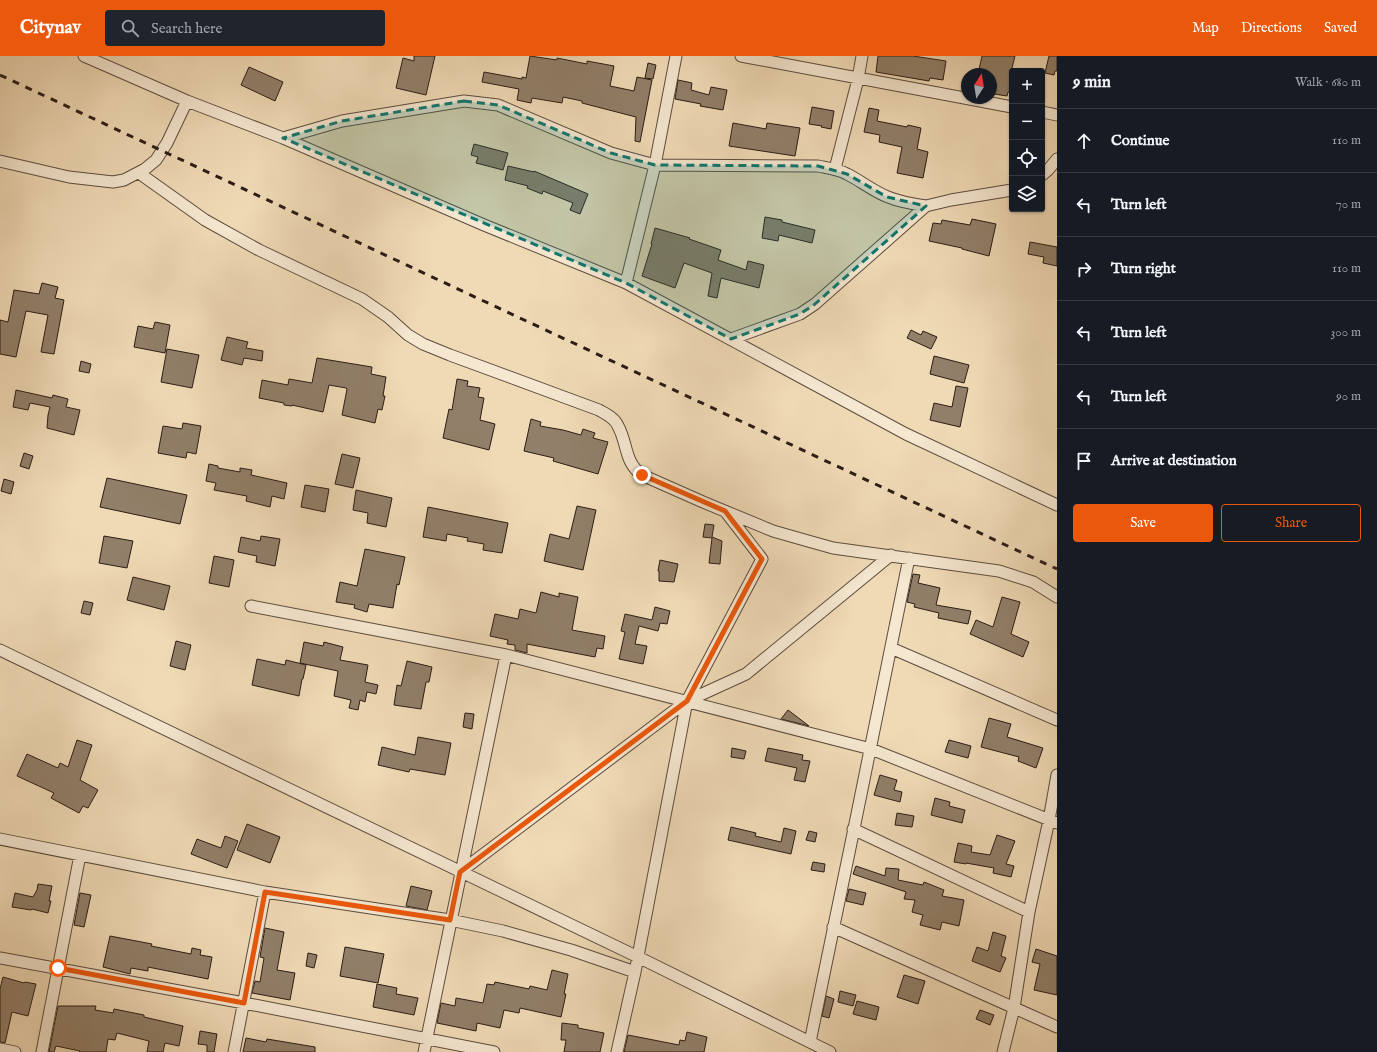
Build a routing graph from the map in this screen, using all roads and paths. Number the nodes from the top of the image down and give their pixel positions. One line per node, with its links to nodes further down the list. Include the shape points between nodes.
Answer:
1 (84, 56): 6 (street)
2 (676, 56): 13 (street)
3 (741, 56): 5 (street)
4 (862, 56): 5 (street)
5 (858, 79): 7 (street); 14 (street)
6 (186, 101): 10 (street); 16 (street, via 156,160)
7 (1009, 106)
8 (1045, 113): 9 (street)
9 (1057, 115)
10 (283, 138): 13 (street, via 342,121 464,101 498,105 611,153); 19 (street)
11 (1057, 159): 15 (street)
12 (0, 161): 16 (street, via 69,176 112,182)
13 (655, 165): 14 (street, via 818,166); 19 (street)
14 (835, 169): 18 (street, via 887,197)
15 (1045, 172)
16 (139, 173): 22 (street, via 205,220 259,250 362,299 423,344 610,416 618,424 635,470)
17 (1009, 190): 18 (street)
18 (926, 206): 20 (street, via 815,304 800,314)
19 (626, 283): 20 (street)
20 (731, 339): 21 (street, via 906,434)
21 (1057, 505)
22 (725, 511): 23 (street, via 801,540 833,548); 30 (street, via 762,559)
23 (891, 555): 24 (street); 30 (street, via 746,674)
24 (909, 558): 25 (street, via 999,571 1032,582); 27 (street)
25 (1057, 597)
26 (252, 606): 29 (street)
27 (891, 648): 31 (street); 32 (street)
28 (0, 650): 38 (street)
29 (506, 656): 30 (street); 38 (street)
30 (687, 701): 32 (street); 38 (street); 43 (street)
31 (1057, 720)
32 (871, 749): 34 (street); 35 (street)
33 (1057, 775): 34 (street)
34 (1053, 822): 40 (street)
35 (853, 829): 40 (street); 42 (street)
36 (0, 840): 37 (street)
37 (80, 855): 39 (street); 45 (street)
38 (460, 872): 41 (street); 43 (street)
39 (265, 892): 41 (street); 47 (street)
40 (1029, 912): 48 (street)
41 (450, 920): 46 (street, via 503,931 571,950); 50 (street)
42 (833, 927): 48 (street); 51 (street)
43 (638, 957): 46 (street); 51 (street)
44 (0, 958): 45 (street)
45 (58, 968): 47 (street); 54 (street)
46 (635, 972): 58 (street)
47 (244, 1003): 50 (street); 55 (street)
48 (1014, 1008): 49 (street); 60 (street)
49 (1057, 1027)
50 (426, 1039): 56 (street); 57 (street)
51 (813, 1046): 59 (street)
52 (0, 1049): 53 (street)
53 (15, 1052)
54 (42, 1052)
55 (234, 1052)
56 (424, 1052)
57 (494, 1052)
58 (617, 1052)
59 (830, 1052)
60 (1003, 1052)

